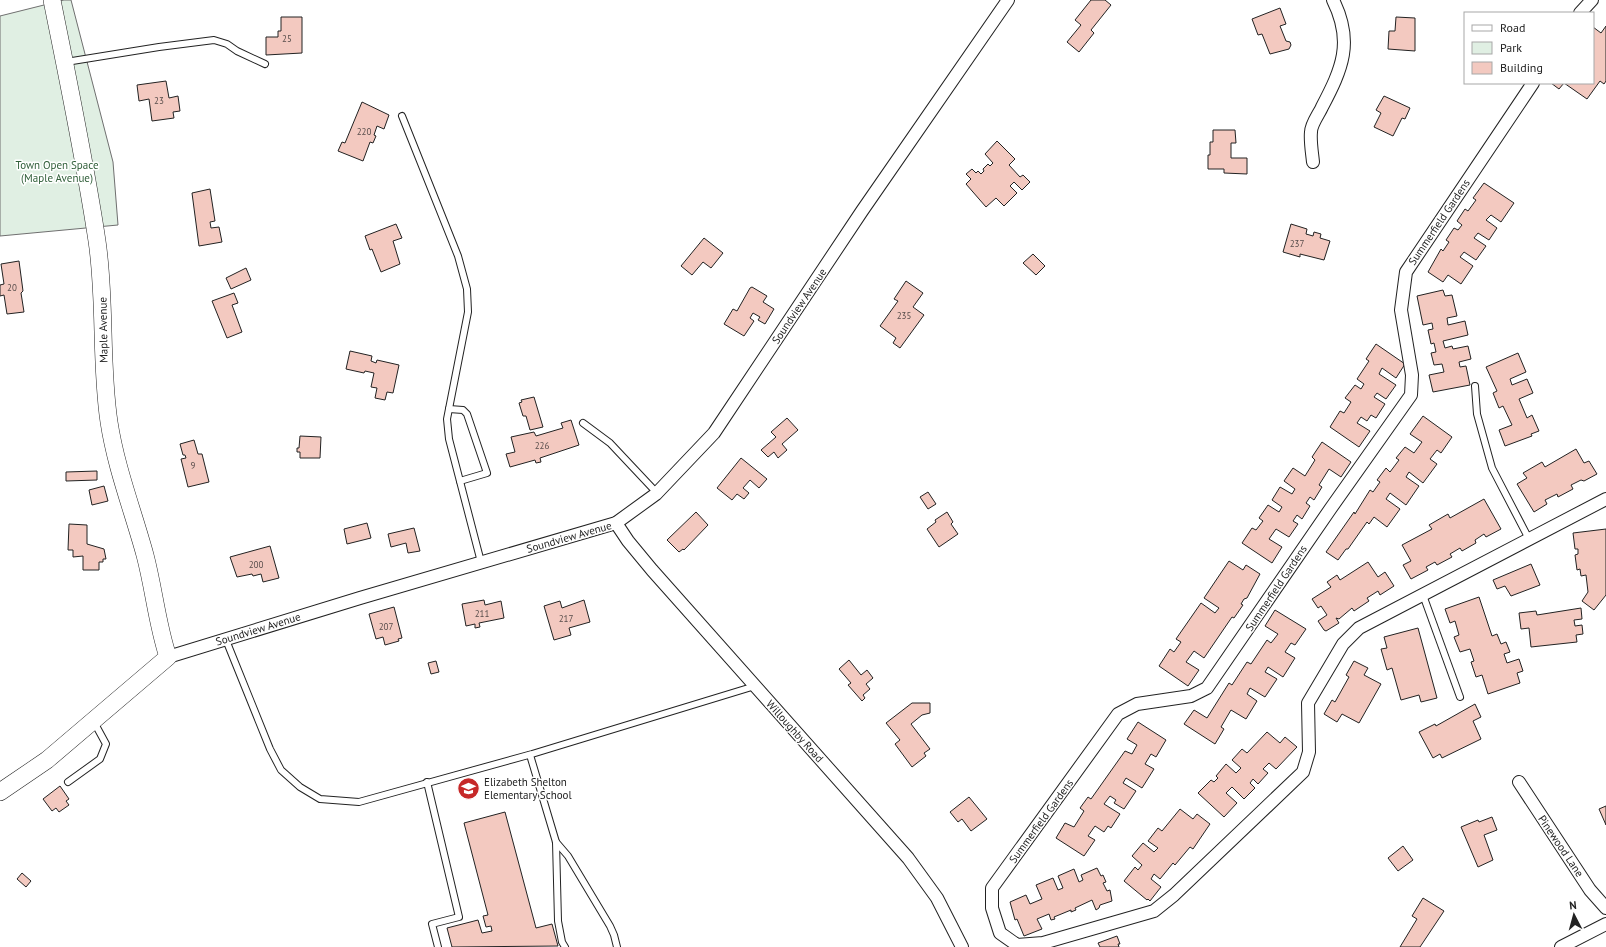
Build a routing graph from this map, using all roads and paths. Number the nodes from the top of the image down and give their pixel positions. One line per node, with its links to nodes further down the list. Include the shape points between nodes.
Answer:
1 (52, 0): 6 (main road, Maple Avenue)
2 (1008, 0): 15 (street, Soundview Avenue, via 714,433)
3 (1333, 0): 10 (street, via 1341,19 1343,62 1339,75 1310,130)
4 (1592, 0): 5 (street)
5 (1581, 12)
6 (64, 62): 7 (lane, via 159,46 214,40); 22 (main road, Maple Avenue, via 99,256 109,423 157,603 162,638)
7 (265, 64)
8 (1532, 84): 20 (street, Summerfield Gardens, via 1406,272 1401,310 1412,375 1412,395 1207,688 1191,696 1137,704 1118,714 992,888 992,908 1000,933 1016,945 1043,943 1154,912 1303,772 1309,752 1308,704 1343,644 1359,628)
9 (402, 116): 12 (lane, via 458,256 467,289 468,312)
10 (1313, 162)
11 (1475, 386): 18 (lane, via 1477,414 1492,468)
12 (450, 409): 14 (lane, via 447,420 449,439); 14 (lane, via 462,410 467,414 487,473)
13 (583, 423): 15 (lane, via 610,443)
14 (460, 482): 19 (lane)
15 (657, 493): 17 (street, Soundview Avenue)
16 (1606, 499): 18 (street, Summerfield Gardens)
17 (616, 523): 19 (street, Soundview Avenue); 23 (street, Willoughby Road, via 652,570)
18 (1529, 539): 20 (street, Summerfield Gardens)
19 (481, 562): 21 (street, Soundview Avenue)
20 (1423, 594): 24 (lane)
21 (226, 640): 22 (street, Soundview Avenue); 28 (lane, via 270,749 281,770 300,787 320,799 359,802)
22 (168, 657): 25 (main road, Soundview Avenue)
23 (755, 686): 26 (lane); 37 (street, Willoughby Road, via 908,858 937,898)
24 (1460, 697)
25 (93, 720): 27 (lane, via 106,744 100,759); 30 (main road, Soundview Avenue, via 47,760)
26 (530, 755): 28 (lane); 31 (lane)
27 (68, 782)
28 (427, 782): 34 (lane, via 459,917 432,924)
29 (1518, 782): 32 (street, Pinewood Lane, via 1590,890)
30 (0, 792)
31 (556, 842): 35 (lane, via 558,921); 36 (lane, via 568,856 610,926)
32 (1606, 908)
33 (1606, 924): 38 (street)
34 (438, 947)
35 (565, 947)
36 (617, 947)
37 (962, 947)
38 (1561, 947)

